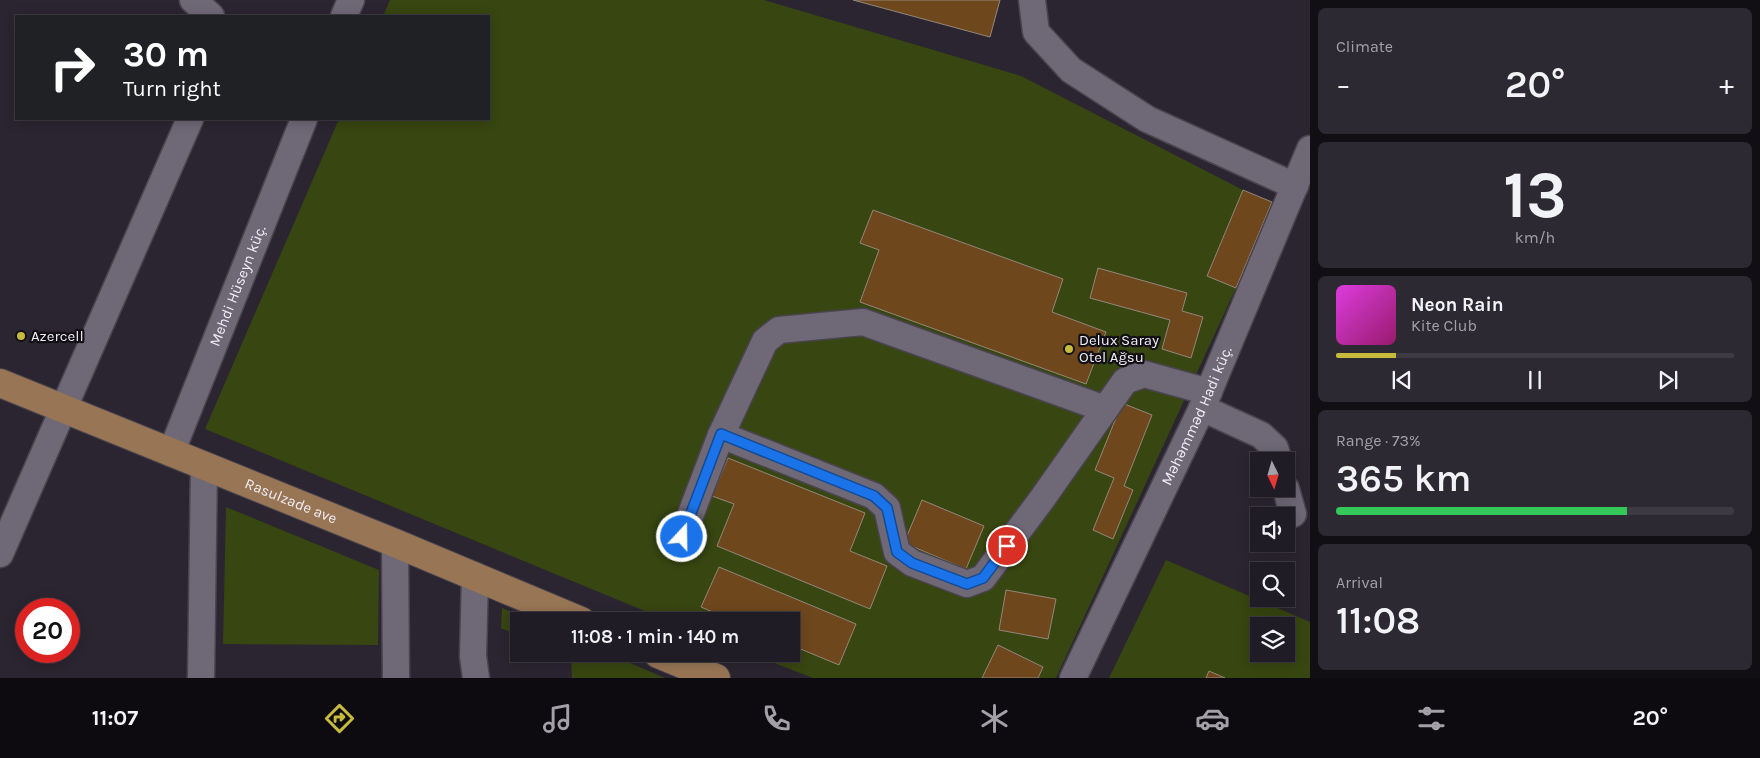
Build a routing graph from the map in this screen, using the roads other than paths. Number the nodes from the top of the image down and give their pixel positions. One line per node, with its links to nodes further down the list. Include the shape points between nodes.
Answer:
1 (193, 0): 4 (street)
2 (351, 0): 5 (street)
3 (1032, 0): 9 (street, via 1036,32 1070,70 1147,119)
4 (210, 15)
5 (344, 15)
6 (190, 120): 12 (street)
7 (304, 120): 16 (street, Mehdi Hüseyn küç.)
8 (1310, 149): 9 (street, Məhəmməd Hadi küç.)
9 (1295, 186): 11 (street, Məhəmməd Hadi küç.)
10 (0, 383): 12 (main road, Rasulzade ave)
11 (1205, 400): 13 (street, via 1144,374 1125,381); 15 (street, via 1261,435); 28 (street, Məhəmməd Hadi küç.)
12 (63, 409): 16 (main road, Rasulzade ave); 20 (street)
13 (1105, 409): 14 (street, via 864,322 779,330 766,341); 14 (street, via 983,578 967,584 912,563 897,552 887,508 874,496)
14 (721, 434): 18 (street)
15 (1276, 452)
16 (172, 453): 17 (main road, Rasulzade ave)
17 (204, 466): 19 (main road, Rasulzade ave); 24 (street)
18 (682, 537)
19 (396, 543): 21 (main road, Rasulzade ave); 25 (street)
20 (0, 554)
21 (475, 576): 22 (main road, Rasulzade ave); 26 (street, via 472,656)
22 (560, 612)
23 (677, 662): 27 (main road)
24 (201, 678)
25 (396, 678)
26 (476, 678)
27 (716, 678)
28 (1073, 678)

